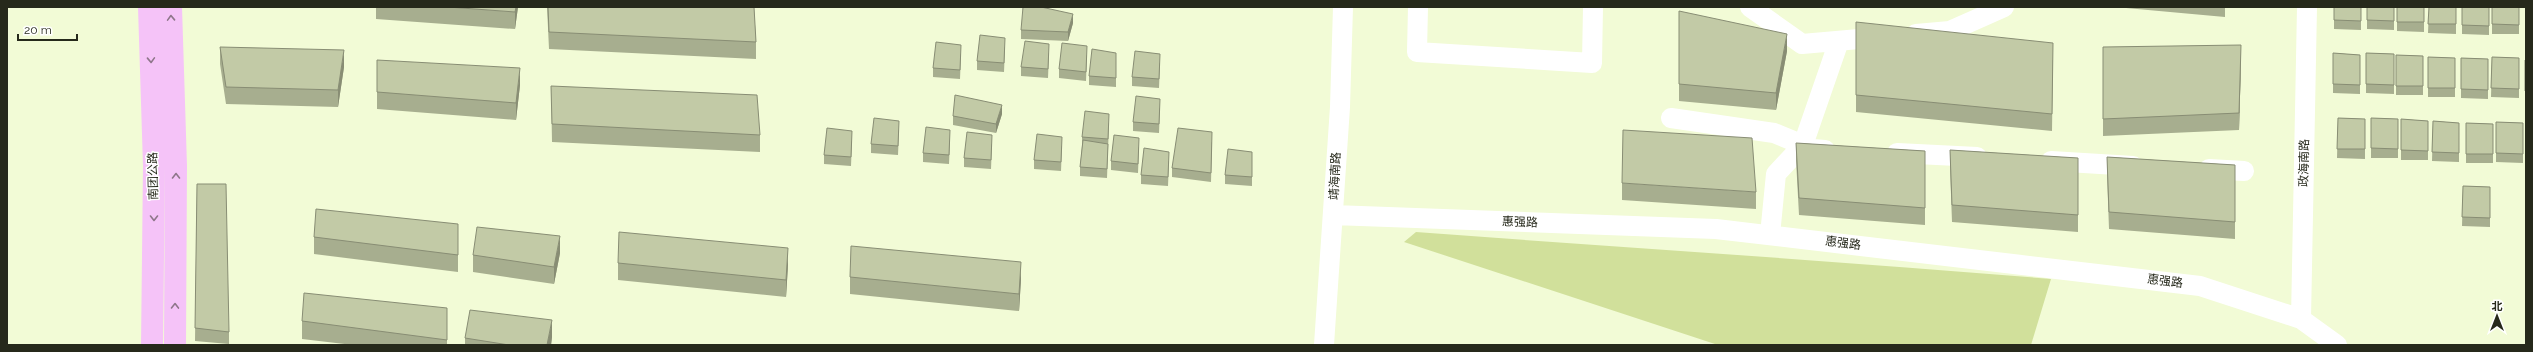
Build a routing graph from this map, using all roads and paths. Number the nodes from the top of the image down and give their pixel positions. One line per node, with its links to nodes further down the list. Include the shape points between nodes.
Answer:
1 (149, 7): 22 (main road, 南团公路, one-way to 22, via 154,166)
2 (171, 7): 23 (main road, 南团公路, one-way to 2, via 176,166)
3 (1343, 7): 19 (street, 靖海南路)
4 (1418, 7): 5 (street, via 1417,52 1592,63)
5 (1593, 7)
6 (1750, 7): 9 (street, via 1802,44)
7 (2004, 7): 9 (street, via 1950,31)
8 (2307, 7): 21 (street, 政海南路)
9 (1839, 41): 11 (street)
10 (1671, 118): 11 (street, via 1774,133)
11 (1803, 145): 12 (street, via 1813,149); 20 (street, via 1776,174)
12 (1845, 151)
13 (1877, 152): 14 (street)
14 (1997, 158)
15 (2028, 160): 16 (street)
16 (2148, 166)
17 (2188, 168): 18 (street)
18 (2244, 171)
19 (1333, 215): 20 (street, 惠强路, via 1716,229); 24 (street, 靖海南路)
20 (1770, 235): 21 (street, 惠强路, via 2200,286)
21 (2301, 319): 25 (street, 惠强路)
22 (152, 345)
23 (175, 345)
24 (1324, 345)
25 (2338, 345)

